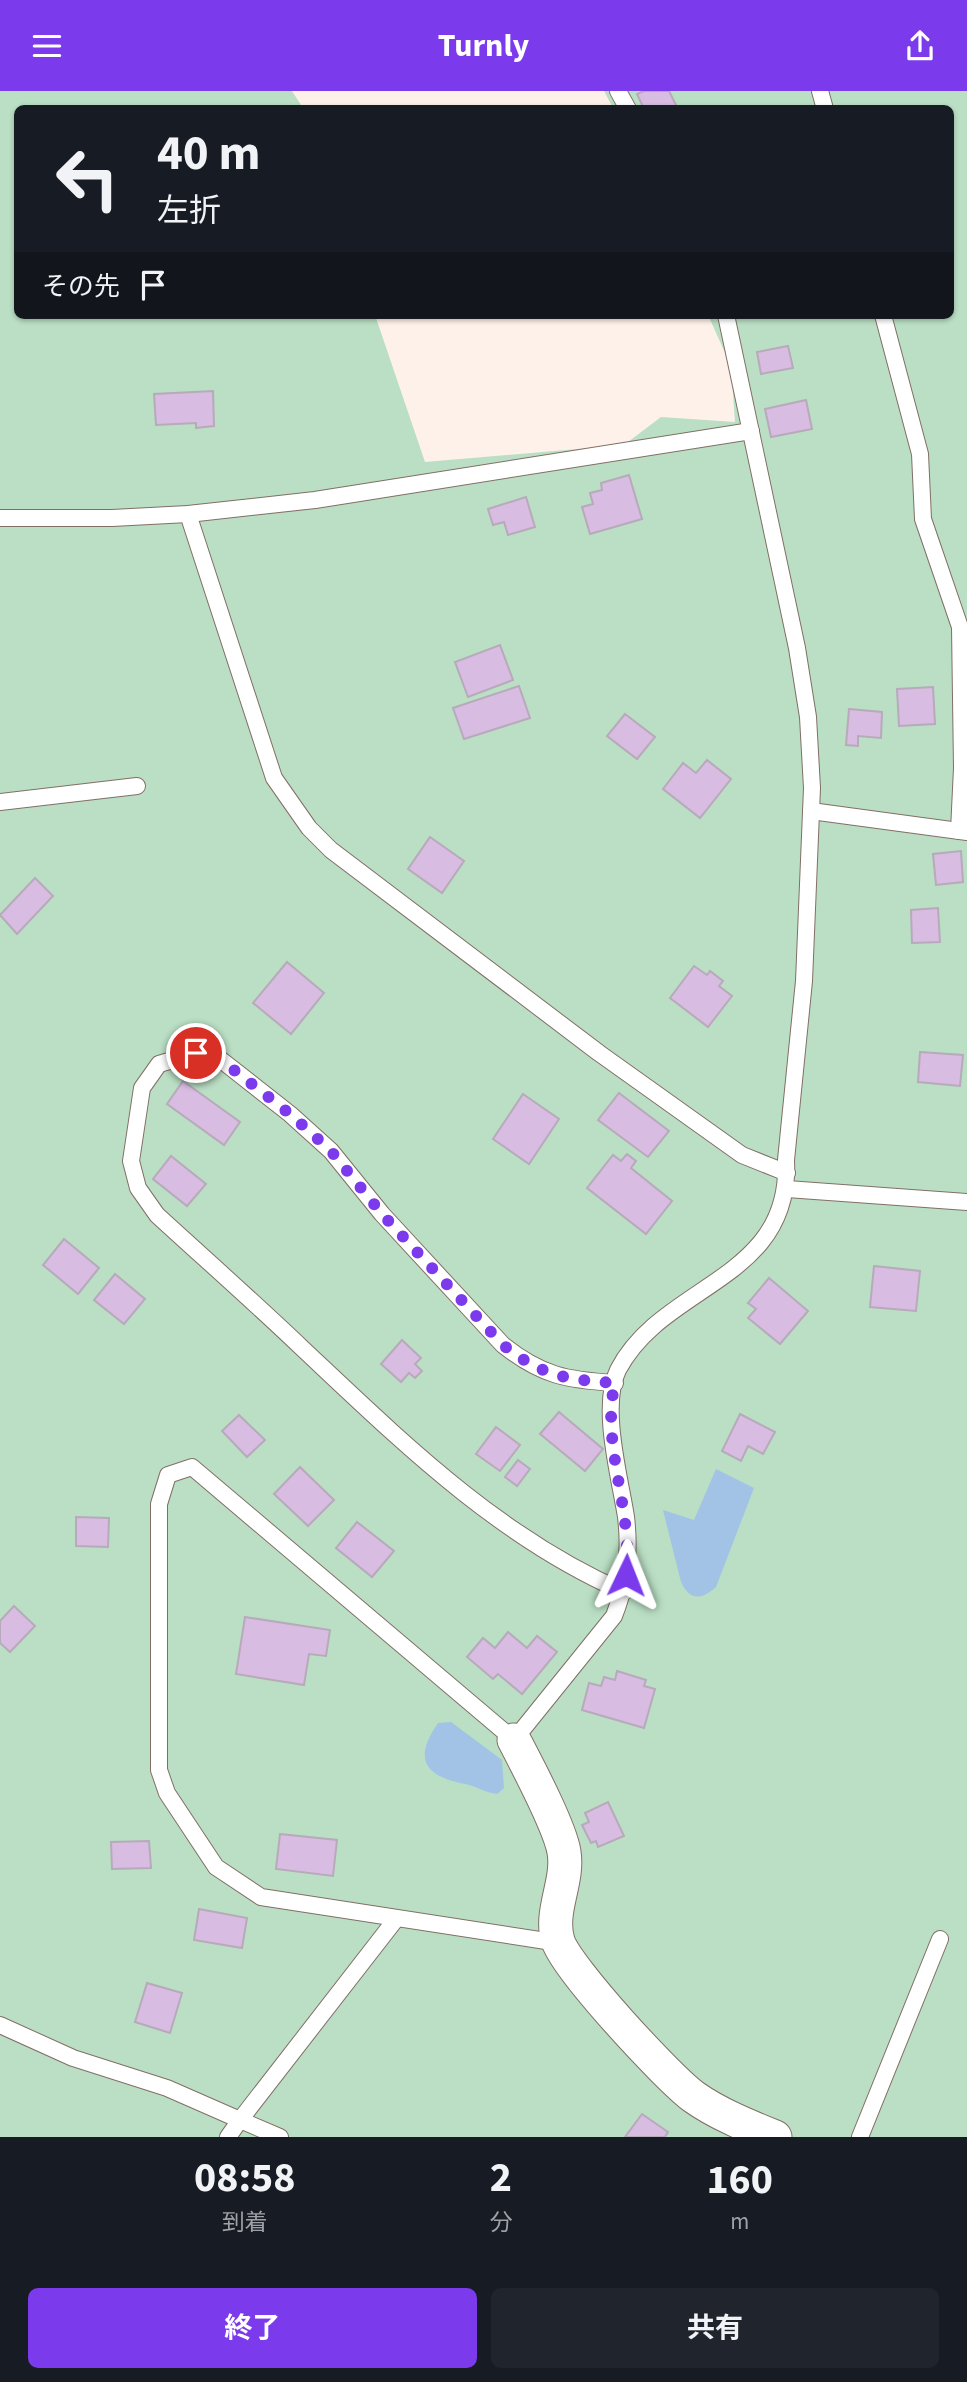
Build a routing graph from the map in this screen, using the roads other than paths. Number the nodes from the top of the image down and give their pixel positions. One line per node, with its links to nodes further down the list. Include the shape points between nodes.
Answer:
1 (727, 319): 3 (lane)
2 (884, 319): 9 (lane, via 920,454 923,519 960,628)
3 (751, 431): 4 (lane, via 315,500); 8 (lane, via 808,716)
4 (188, 514): 5 (lane); 10 (lane, via 274,778 309,828 331,850 610,1061 741,1155)
5 (0, 518)
6 (137, 786): 7 (lane)
7 (0, 802)
8 (811, 811): 9 (lane); 10 (lane, via 804,981)
9 (963, 831)
10 (787, 1181): 11 (lane); 12 (lane, via 777,1217 760,1246 640,1337)
11 (967, 1202)
12 (615, 1383): 13 (lane, via 612,1426 628,1557); 13 (lane, via 567,1380 524,1362 503,1345 382,1214 331,1151 220,1059 196,1053 159,1064 142,1088 131,1161 138,1188 157,1215 454,1486 513,1532 576,1571)
13 (624, 1592): 14 (lane, via 614,1616)
14 (514, 1740): 15 (lane, via 192,1467 168,1475 159,1504 159,1770 167,1793 216,1867 261,1897); 17 (street, via 564,1852 554,1921)
15 (396, 1919): 17 (lane); 19 (lane)
16 (940, 1939): 23 (lane)
17 (559, 1943): 22 (street, via 611,2011 694,2097)
18 (0, 2025): 19 (lane, via 73,2058 167,2088)
19 (240, 2120): 20 (lane); 21 (lane)
20 (228, 2137)
21 (279, 2137)
22 (775, 2137)
23 (860, 2137)

